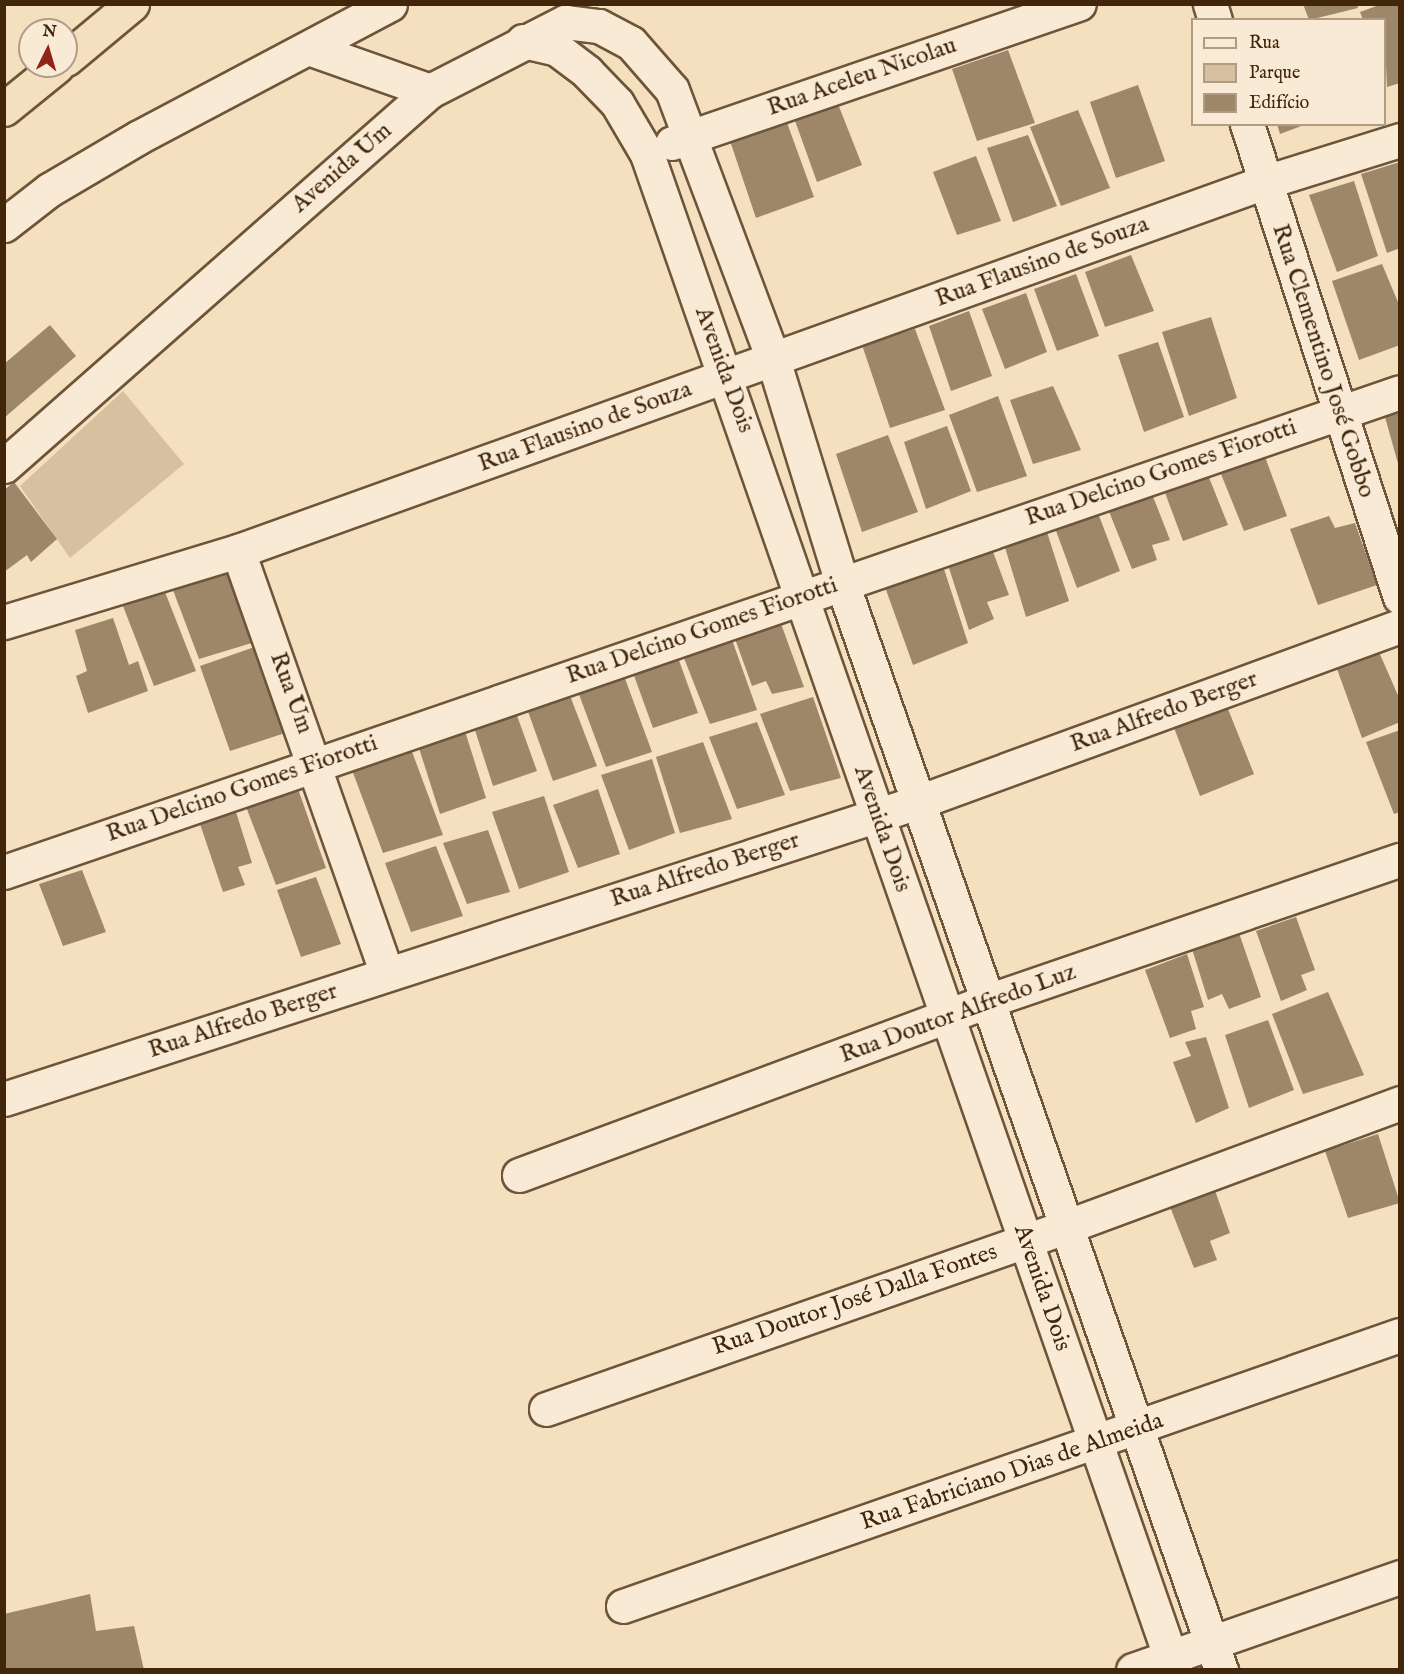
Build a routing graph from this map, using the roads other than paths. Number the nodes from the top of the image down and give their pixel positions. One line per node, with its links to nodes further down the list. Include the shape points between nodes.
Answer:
1 (132, 4): 5 (highway)
2 (390, 4): 6 (street)
3 (1079, 4): 11 (street, Rua Aceleu Nicolau)
4 (523, 41): 8 (street, Avenida Um); 11 (street, Avenida Um, via 565,22 599,26 631,43 672,90); 13 (street, Avenida Dois, via 557,49 587,72 617,103)
5 (78, 49)
6 (311, 49): 8 (street); 15 (street, via 139,136 49,190)
7 (42, 78): 9 (highway)
8 (430, 91): 20 (street, Avenida Um)
9 (4, 109)
10 (1248, 126): 14 (street, Rua Clementino José Gobbo)
11 (690, 135): 13 (street, Rua Aceleu Nicolau); 16 (street, Avenida Dois)
12 (1400, 140): 14 (street, Rua Flausino de Souza)
13 (647, 154): 17 (street, Avenida Dois)
14 (1265, 182): 16 (street, Rua Flausino de Souza); 19 (street, Rua Clementino José Gobbo)
15 (4, 225)
16 (773, 359): 17 (street, Rua Flausino de Souza); 22 (street, Avenida Dois)
17 (727, 377): 21 (street, Rua Flausino de Souza); 23 (street, Avenida Dois)
18 (1400, 392): 19 (street, Rua Delcino Gomes Fiorotti)
19 (1339, 412): 22 (street, Rua Delcino Gomes Fiorotti); 24 (street, Rua Clementino José Gobbo)
20 (4, 466)
21 (238, 551): 25 (street, Rua Flausino de Souza); 27 (street, Rua Um)
22 (842, 583): 23 (street, Rua Delcino Gomes Fiorotti); 28 (street, Avenida Dois)
23 (803, 594): 27 (street, Rua Delcino Gomes Fiorotti); 29 (street, Avenida Dois)
24 (1400, 597)
25 (4, 622)
26 (1400, 626): 28 (street, Rua Alfredo Berger)
27 (318, 764): 31 (street, Rua Delcino Gomes Fiorotti); 32 (street, Rua Um)
28 (921, 801): 29 (street, Rua Alfredo Berger); 33 (street, Avenida Dois)
29 (877, 814): 32 (street, Rua Alfredo Berger); 34 (street, Avenida Dois)
30 (1400, 860): 33 (street, Rua Doutor Alfredo Luz)
31 (4, 872)
32 (387, 974): 35 (street, Rua Alfredo Berger)
33 (990, 1000): 34 (street, Rua Doutor Alfredo Luz); 38 (street, Avenida Dois)
34 (947, 1016): 37 (street, Rua Doutor Alfredo Luz); 39 (street, Avenida Dois)
35 (4, 1099)
36 (1400, 1102): 38 (street, Rua Doutor José Dalla Fontes)
37 (519, 1175)
38 (1068, 1226): 39 (street, Rua Doutor José Dalla Fontes); 42 (street, Avenida Dois)
39 (1026, 1240): 41 (street, Rua Doutor José Dalla Fontes); 43 (street, Avenida Dois)
40 (1400, 1335): 42 (street, Rua Fabriciano Dias de Almeida)
41 (546, 1409)
42 (1138, 1428): 43 (street, Rua Fabriciano Dias de Almeida); 46 (street, Avenida Dois)
43 (1096, 1443): 45 (street, Rua Fabriciano Dias de Almeida); 47 (street, Avenida Dois)
44 (1400, 1577): 46 (street)
45 (623, 1606)
46 (1216, 1656): 47 (street)
47 (1173, 1663): 48 (street)
48 (1133, 1670)

